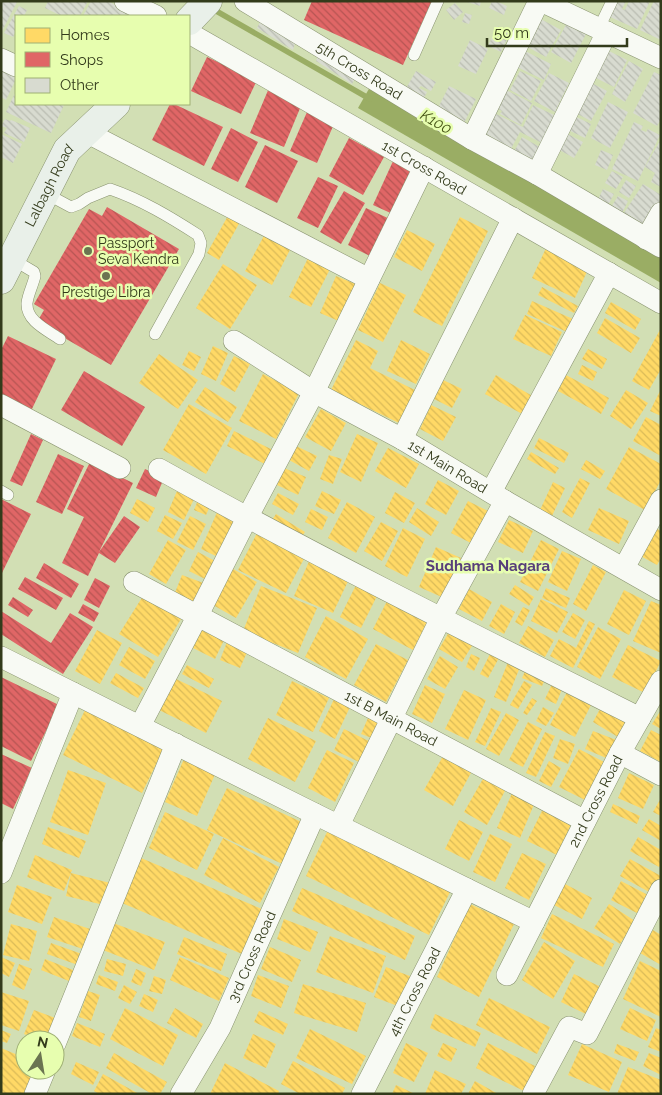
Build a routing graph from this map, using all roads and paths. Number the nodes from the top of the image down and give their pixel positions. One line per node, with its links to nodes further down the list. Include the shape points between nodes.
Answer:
1 (125, 1): 6 (street)
2 (246, 1): 15 (street, 5th Cross Road)
3 (438, 1): 9 (lane)
4 (540, 1): 8 (street); 15 (street)
5 (612, 1): 8 (lane)
6 (154, 15)
7 (195, 17): 16 (street, 1st Cross Road)
8 (603, 30): 10 (street); 17 (street)
9 (414, 55)
10 (661, 58)
11 (1, 59): 12 (street)
12 (15, 66)
13 (109, 105): 14 (main road, Lalbagh Road)
14 (86, 132): 18 (main road, Lalbagh Road, via 68,150); 24 (street)
15 (472, 139): 17 (street, 5th Cross Road)
16 (424, 167): 20 (street, 1st Cross Road); 24 (street)
17 (537, 174): 21 (street)
18 (46, 193): 22 (main road, Lalbagh Road); 26 (lane, via 72,207 110,189 138,200 198,235 201,243 199,254)
19 (661, 213): 21 (street)
20 (513, 218): 23 (street, 1st Cross Road); 31 (street)
21 (654, 243)
22 (6, 270): 27 (lane, via 34,272 28,310 33,321)
23 (609, 273): 25 (street, 1st Cross Road); 34 (street)
24 (369, 279): 29 (street)
25 (661, 303)
26 (155, 334)
27 (60, 339)
28 (234, 341): 29 (street, 1st Main Road)
29 (314, 392): 31 (street, 1st Main Road); 36 (street)
30 (1, 405): 32 (street)
31 (402, 439): 34 (street, 1st Main Road)
32 (120, 468)
33 (159, 469): 36 (street)
34 (498, 497): 37 (street, 1st Main Road); 41 (street)
35 (661, 500): 37 (street)
36 (247, 518): 40 (street); 41 (street)
37 (624, 568): 39 (street, 1st Main Road)
38 (134, 582): 40 (street, 1st B Main Road)
39 (661, 590)
40 (197, 617): 45 (street, 1st B Main Road); 47 (street)
41 (441, 618): 45 (street); 46 (street)
42 (1, 657): 44 (street)
43 (661, 681): 46 (street, 2nd Cross Road)
44 (73, 693): 47 (street); 54 (street)
45 (391, 718): 52 (street, 1st B Main Road); 53 (street)
46 (640, 718): 49 (street, 2nd Cross Road)
47 (140, 726): 48 (street)
48 (176, 744): 51 (street); 59 (street)
49 (620, 752): 50 (street); 52 (street, 2nd Cross Road)
50 (661, 775)
51 (315, 814): 53 (street); 62 (street, 3rd Cross Road, via 220,1028)
52 (585, 821): 57 (street, 2nd Cross Road)
53 (339, 826): 55 (street)
54 (1, 874)
55 (467, 889): 57 (street); 63 (street, 4th Cross Road)
56 (661, 890): 64 (street, via 587,1034 569,1027)
57 (534, 922): 58 (street, 2nd Cross Road)
58 (507, 975)
59 (61, 1030)
60 (40, 1080): 61 (street)
61 (35, 1094)
62 (181, 1094)
63 (362, 1094)
64 (533, 1094)

